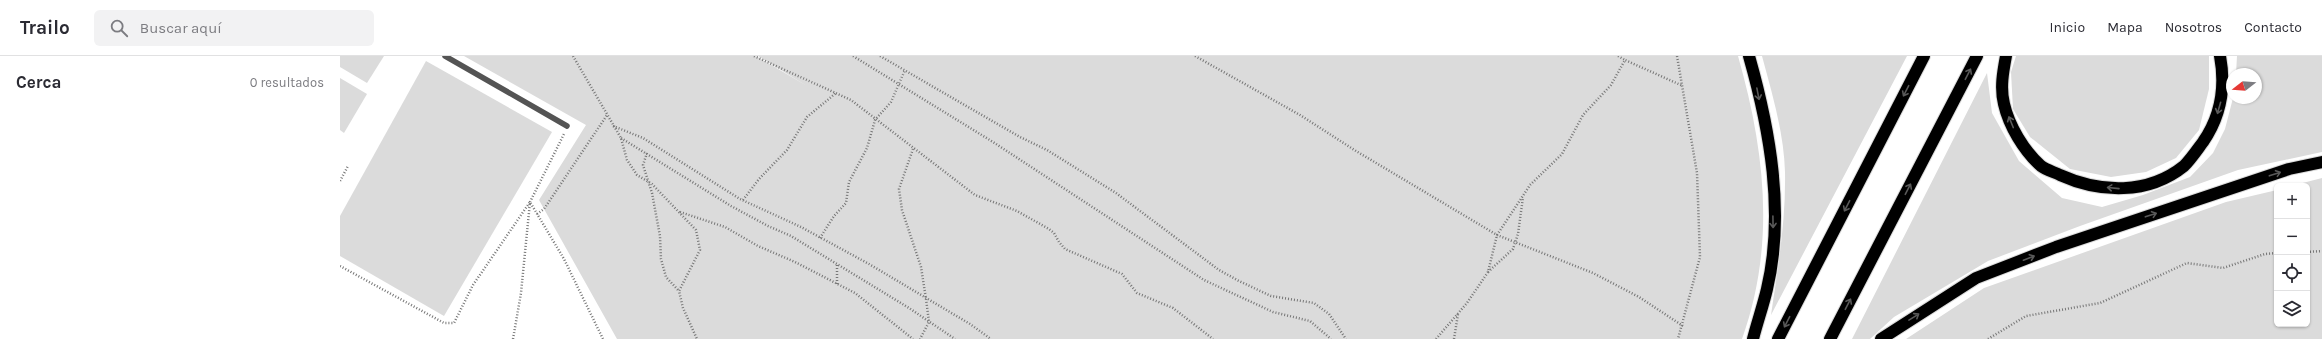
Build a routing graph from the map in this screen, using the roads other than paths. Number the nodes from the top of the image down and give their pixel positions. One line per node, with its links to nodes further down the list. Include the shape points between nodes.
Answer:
1 (445, 56): 7 (lane)
2 (1749, 56): 9 (highway, one-way to 9, via 1772,161 1774,227 1767,288)
3 (1924, 56): 10 (highway, one-way to 10)
4 (1977, 56): 11 (highway, one-way to 4)
5 (2006, 56): 6 (highway, one-way to 5, via 2224,79 2221,104 2213,127 2198,148 2184,165 2165,177 2144,185 2121,189 2082,185 2042,167 2011,126 2004,104 2002,81)
6 (2220, 56)
7 (567, 126)
8 (2322, 162): 12 (highway, one-way to 8, via 1976,278 2079,240 2289,169)
9 (1753, 339)
10 (1778, 339)
11 (1830, 339)
12 (1881, 339)

